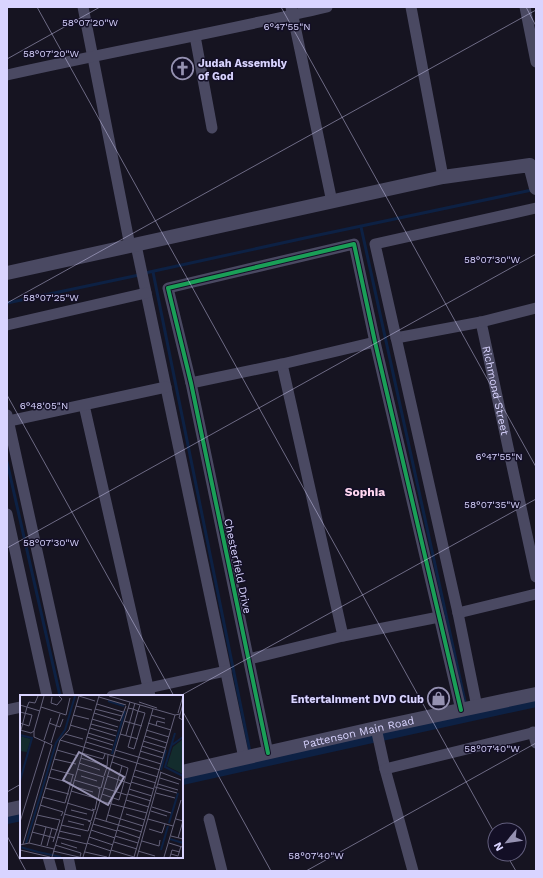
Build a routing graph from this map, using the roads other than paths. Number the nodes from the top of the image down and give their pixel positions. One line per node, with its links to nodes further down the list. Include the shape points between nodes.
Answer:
1 (83, 7): 7 (street)
2 (327, 7): 5 (street)
3 (411, 7): 12 (street)
4 (525, 7): 8 (street)
5 (292, 11): 6 (street); 14 (street)
6 (195, 36): 7 (street); 10 (street)
7 (93, 56): 9 (street); 16 (street)
8 (536, 62)
9 (7, 75)
10 (212, 128)
11 (533, 164): 12 (street); 13 (street)
12 (443, 178): 14 (street)
13 (536, 188)
14 (332, 202): 16 (street)
15 (536, 208): 22 (street, via 375,244)
16 (133, 246): 17 (street); 18 (street)
17 (7, 274)
18 (146, 293): 21 (street); 26 (street)
19 (536, 308): 20 (street)
20 (481, 322): 22 (street); 30 (street, Richmond Street)
21 (7, 325)
22 (396, 338): 32 (street)
23 (375, 342): 24 (street); 25 (street, Chesterfield Drive, via 354,244 168,288); 33 (street)
24 (282, 364): 25 (street); 34 (street)
25 (190, 383): 35 (street, Chesterfield Drive)
26 (166, 387): 27 (street); 36 (street)
27 (84, 405): 28 (street); 37 (street)
28 (8, 418): 40 (street)
29 (7, 514): 39 (street)
30 (536, 577)
31 (536, 594): 32 (street)
32 (458, 613): 43 (street)
33 (439, 617): 34 (street); 45 (street)
34 (343, 636): 35 (street)
35 (249, 659): 48 (street, Chesterfield Drive)
36 (226, 671): 37 (street); 49 (street)
37 (149, 692): 41 (street)
38 (536, 694): 43 (street, Pattenson Main Road)
39 (47, 695)
40 (69, 695)
41 (121, 695)
42 (20, 707): 44 (street)
43 (477, 707): 45 (street, Pattenson Main Road)
44 (7, 710)
45 (461, 710): 46 (street, Pattenson Main Road)
46 (377, 732): 48 (street, Pattenson Main Road); 50 (street)
47 (535, 736): 50 (street)
48 (268, 753): 49 (street, Pattenson Main Road)
49 (244, 758): 51 (street, Pattenson Main Road)
50 (385, 769): 60 (street)
51 (183, 772)
52 (20, 807): 53 (street)
53 (7, 810)
54 (209, 819): 59 (street)
55 (48, 858): 57 (street)
56 (68, 858): 58 (street)
57 (52, 871)
58 (71, 871)
59 (222, 871)
60 (413, 871)

